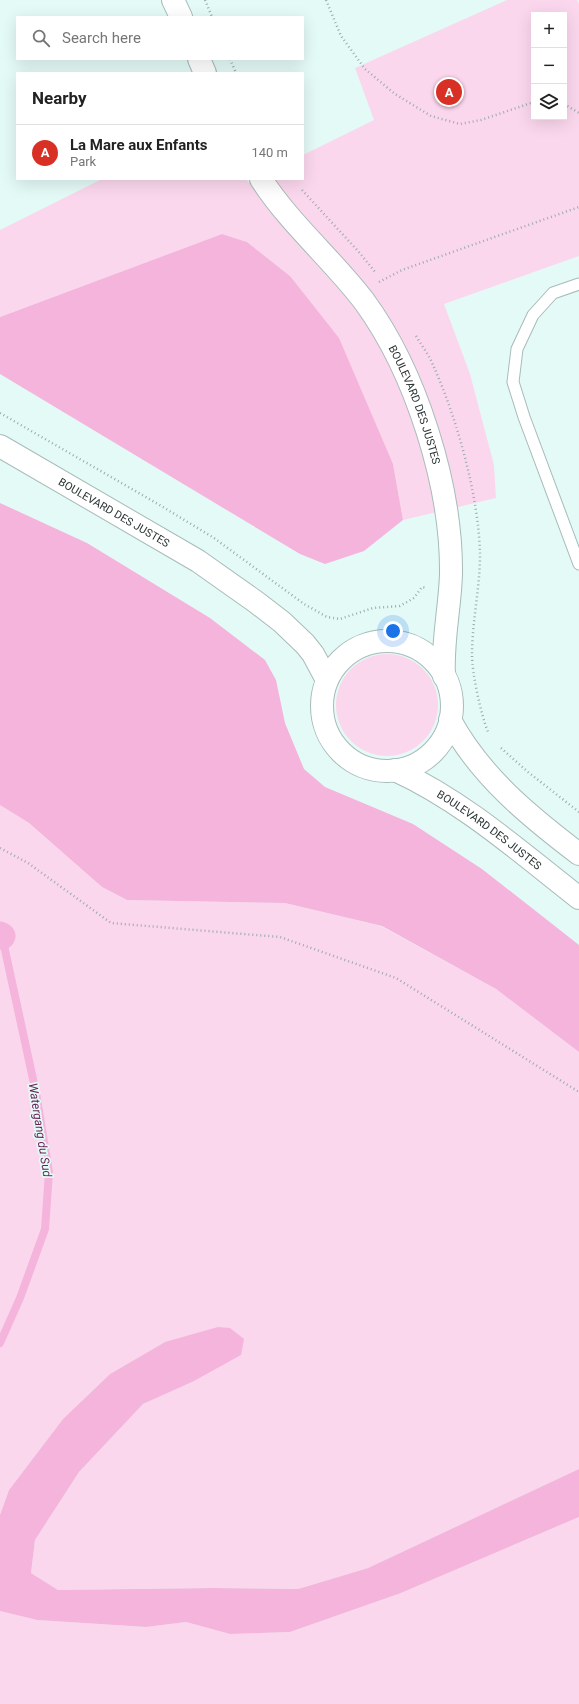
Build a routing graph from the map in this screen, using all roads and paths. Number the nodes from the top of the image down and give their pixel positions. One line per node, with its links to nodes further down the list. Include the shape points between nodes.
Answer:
1 (173, 0): 4 (street)
2 (205, 0): 5 (path)
3 (326, 0): 10 (path, via 341,36 365,69 395,94 431,116 460,124 481,120)
4 (181, 16)
5 (212, 16)
6 (199, 60): 8 (street)
7 (230, 60): 9 (path)
8 (205, 72)
9 (236, 72)
10 (531, 103)
11 (567, 106): 12 (path)
12 (579, 112)
13 (262, 180): 16 (street, BOULEVARD DES JUSTES)
14 (579, 207): 16 (path, via 402,270)
15 (579, 284): 19 (lane, via 554,293 533,314 517,349 513,382)
16 (359, 296): 20 (street, BOULEVARD DES JUSTES, via 404,371 425,426 447,518)
17 (0, 413): 20 (path, via 214,538 304,604 327,617 340,619 373,608 400,606 414,598 422,587)
18 (0, 446): 23 (street, BOULEVARD DES JUSTES, via 198,561 256,602 305,644)
19 (579, 564)
20 (450, 591): 21 (path); 22 (street, BOULEVARD DES JUSTES, via 443,647)
21 (477, 591)
22 (444, 676): 23 (street, via 433,660 417,649 399,642 379,642 361,647 344,657); 24 (street, via 451,697)
23 (327, 680): 25 (street, via 322,714 335,745 361,766)
24 (450, 720): 25 (street, via 445,735 430,754 418,763); 27 (street, via 468,750 496,783 526,812)
25 (395, 770): 28 (street, BOULEVARD DES JUSTES, via 442,795)
26 (0, 848): 29 (path, via 28,863 111,923 280,937 396,978)
27 (579, 854)
28 (579, 898)
29 (579, 1092)

